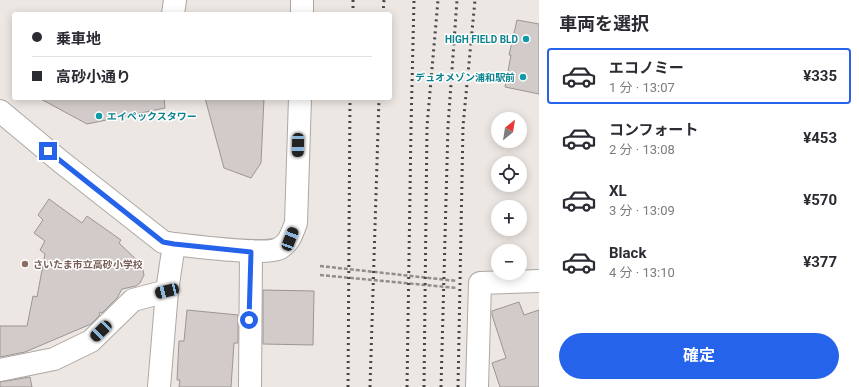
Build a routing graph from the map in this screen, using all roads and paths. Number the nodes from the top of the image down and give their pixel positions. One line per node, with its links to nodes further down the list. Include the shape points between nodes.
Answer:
1 (175, 0): 3 (street)
2 (302, 0): 4 (street)
3 (173, 12)
4 (302, 12)
5 (300, 100): 8 (street, via 296,223 290,239 279,250)
6 (0, 111): 7 (street, via 163,242)
7 (174, 244): 8 (street); 13 (street)
8 (251, 252): 16 (street)
9 (320, 266): 12 (path)
10 (320, 275): 12 (path)
11 (539, 281): 12 (street)
12 (480, 287): 17 (street)
13 (167, 291): 14 (street, via 133,300 91,341 54,359); 15 (street)
14 (0, 370)
15 (159, 387)
16 (250, 387)
17 (477, 387)

